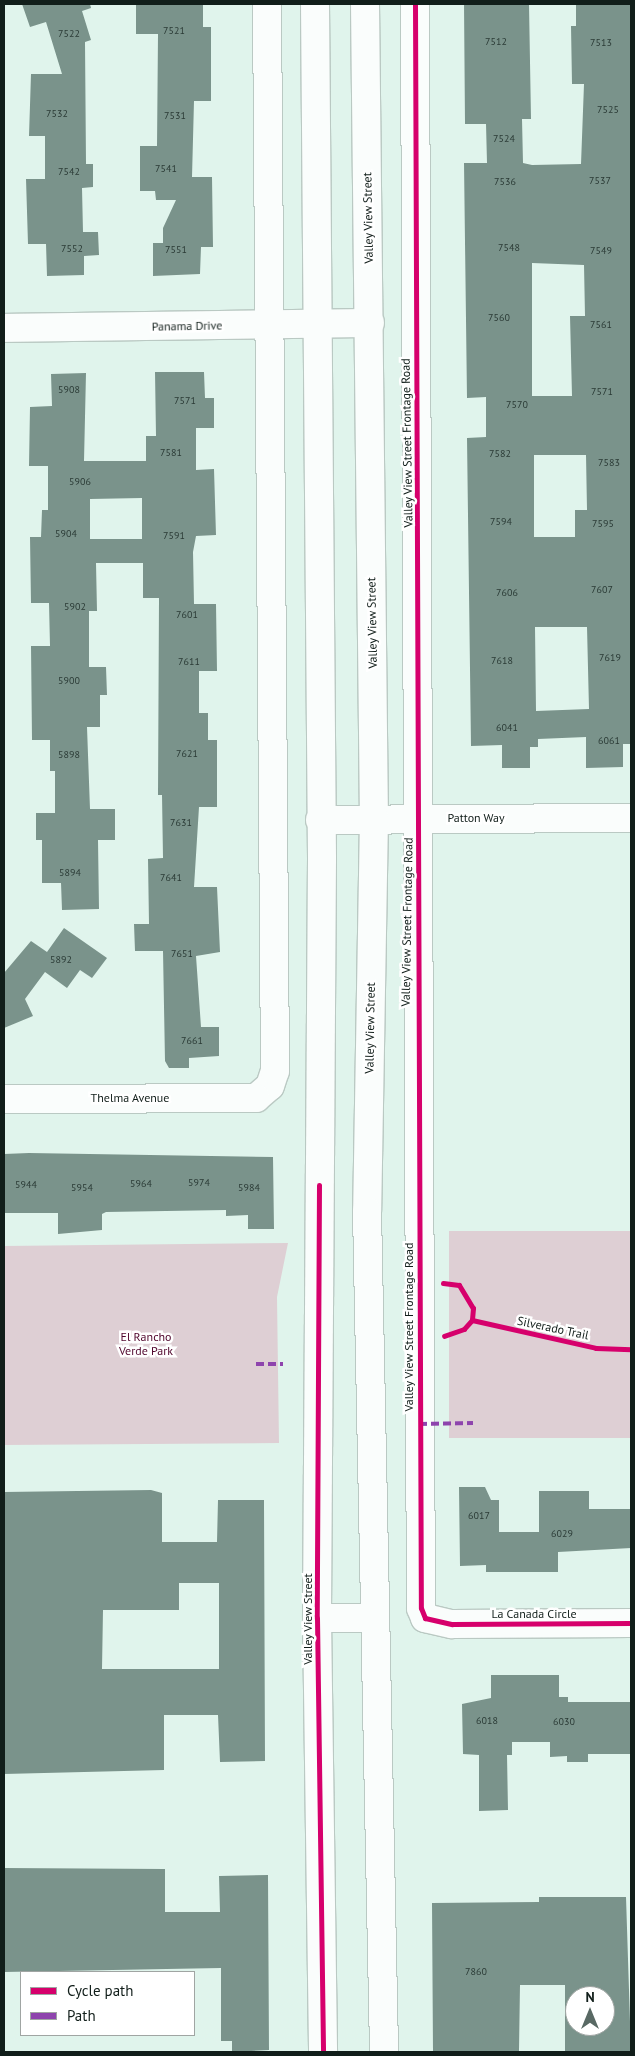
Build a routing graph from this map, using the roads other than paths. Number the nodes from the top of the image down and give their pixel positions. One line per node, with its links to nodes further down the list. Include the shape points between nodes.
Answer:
1 (267, 4): 7 (main road)
2 (315, 4): 5 (main road, Valley View Street)
3 (365, 4): 6 (main road, Valley View Street)
4 (415, 4): 10 (main road, Valley View Street Frontage Road)
5 (315, 323): 6 (main road, Panama Drive); 7 (main road, Panama Drive); 12 (main road, Valley View Street)
6 (370, 323): 9 (main road, Valley View Street)
7 (269, 325): 8 (main road, Panama Drive); 13 (main road, Thelma Avenue, via 274,1071 270,1086 256,1098)
8 (4, 328)
9 (374, 818): 10 (main road, Patton Way); 12 (main road, Patton Way); 15 (main road, Valley View Street, via 367,1211)
10 (419, 818): 11 (main road, Patton Way); 16 (main road, Valley View Street Frontage Road, via 415,894 421,1608 425,1618)
11 (631, 818)
12 (320, 820): 14 (main road, Valley View Street)
13 (4, 1099)
14 (317, 1618): 15 (main road); 18 (main road, Valley View Street)
15 (375, 1618): 19 (main road, Valley View Street)
16 (436, 1623): 17 (main road, La Canada Circle)
17 (631, 1623)
18 (323, 2052)
19 (384, 2052)

